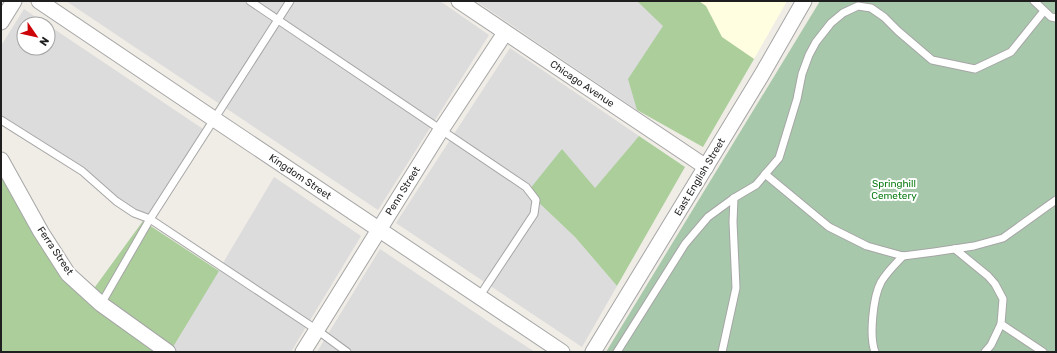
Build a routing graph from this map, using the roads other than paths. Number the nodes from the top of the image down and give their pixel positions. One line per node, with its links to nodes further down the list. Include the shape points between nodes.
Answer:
1 (14, 1): 11 (street)
2 (39, 1): 13 (street, Kingdom Street)
3 (250, 1): 10 (lane)
4 (290, 1): 10 (lane)
5 (459, 1): 12 (street, Chicago Avenue)
6 (804, 1): 17 (street, East English Street)
7 (1034, 1): 8 (lane)
8 (1044, 11): 9 (lane); 18 (lane, via 1011,52 975,69 932,60 871,8 858,6 843,13 831,23 809,55 779,158)
9 (1056, 18)
10 (278, 20): 13 (lane); 15 (lane)
11 (1, 22)
12 (505, 33): 15 (street, Penn Street); 17 (street, Chicago Avenue)
13 (214, 119): 21 (lane); 22 (street, Kingdom Street)
14 (1, 120): 21 (lane, via 82,171 134,213)
15 (441, 130): 22 (street, Penn Street); 25 (lane, via 526,186 536,200 534,214)
16 (1, 160): 26 (street, Ferra Street, via 68,274)
17 (706, 167): 33 (street, East English Street)
18 (765, 174): 19 (lane, via 756,185); 24 (lane, via 829,227 867,246)
19 (734, 198): 34 (lane, via 708,217 693,233); 35 (lane, via 736,288)
20 (1056, 200): 23 (lane, via 1003,238)
21 (150, 219): 26 (lane); 28 (lane)
22 (379, 230): 25 (street, Kingdom Street); 28 (street, Penn Street)
23 (955, 249): 24 (lane); 27 (lane, via 995,284 1004,299)
24 (903, 256): 36 (lane, via 889,270 876,298 872,320)
25 (479, 297): 32 (street, Kingdom Street)
26 (101, 304): 29 (street, Ferra Street)
27 (1002, 324): 37 (lane); 38 (lane)
28 (317, 330): 30 (street, Penn Street); 31 (lane)
29 (168, 352)
30 (303, 352)
31 (347, 352)
32 (562, 352)
33 (592, 352)
34 (617, 352)
35 (722, 352)
36 (875, 352)
37 (985, 352)
38 (1044, 352)

